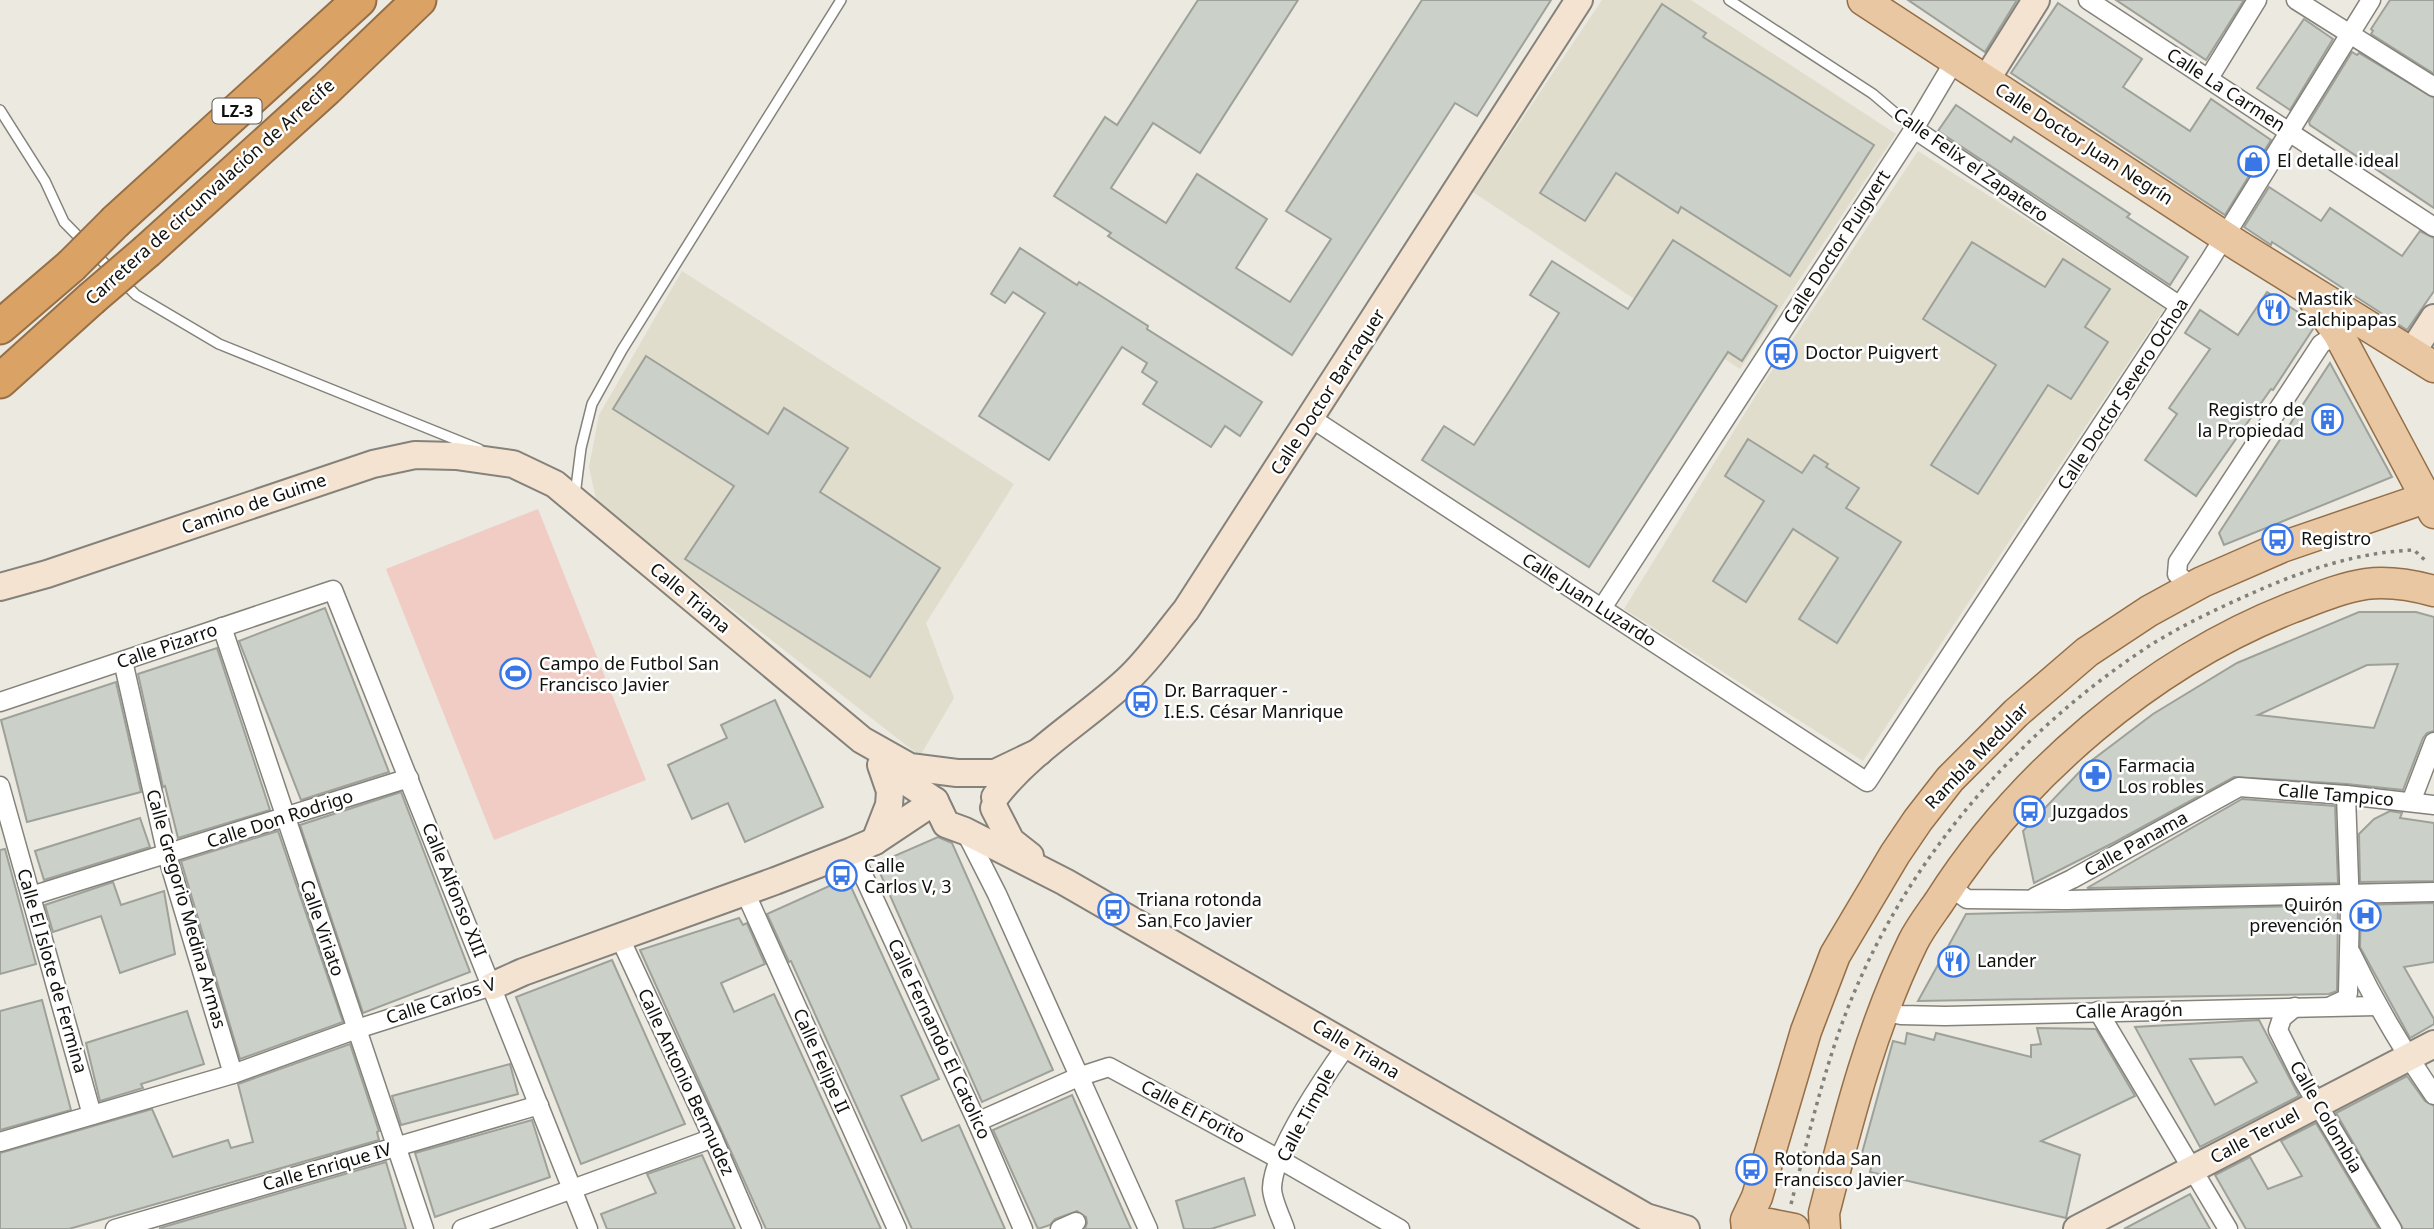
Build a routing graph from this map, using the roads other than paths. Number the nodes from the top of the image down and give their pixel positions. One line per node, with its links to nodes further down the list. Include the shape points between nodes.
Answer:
1 (359, 0): 27 (highway, LZ-3, bridge)
2 (419, 0): 15 (highway, Carretera de circunvalación de Arrecife / LZ-3)
3 (439, 0): 15 (highway, LZ-3)
4 (841, 0): 33 (lane, via 622,350 593,404)
5 (1579, 0): 31 (main road, Calle Doctor Barraquer)
6 (1729, 0): 20 (lane, Calle Felix el Zapatero, via 1873,94)
7 (1863, 0): 14 (main road, Calle Doctor Juan Negrín)
8 (2036, 0): 17 (main road)
9 (2088, 0): 16 (street, Calle La Carmen)
10 (2258, 0): 16 (street)
11 (2296, 0): 13 (street)
12 (2371, 0): 13 (street, Calle Doctor Severo Ochoa)
13 (2350, 32): 18 (street); 21 (street, Calle Doctor Severo Ochoa)
14 (1955, 60): 17 (main road, Calle Doctor Juan Negrín); 20 (street, Calle Doctor Puigvert)
15 (350, 66): 30 (highway, Carretera de circunvalación de Arrecife / LZ-3, bridge)
16 (2209, 78): 21 (street, Calle La Carmen)
17 (1986, 80): 23 (main road, Calle Doctor Juan Negrín)
18 (2434, 87)
19 (0, 110): 32 (lane, via 64,222 136,295 219,344)
20 (1914, 130): 25 (street, Calle Felix el Zapatero); 39 (street, Calle Doctor Puigvert)
21 (2289, 131): 22 (street, Calle La Carmen); 23 (street, Calle Doctor Severo Ochoa)
22 (2434, 227)
23 (2224, 236): 24 (main road, Calle Doctor Juan Negrín); 25 (street, Calle Doctor Severo Ochoa)
24 (2305, 288): 28 (main road, Calle Doctor Juan Negrín); 29 (main road, Calle Doctor Juan Negrín)
25 (2180, 306): 49 (street, Calle Doctor Severo Ochoa)
26 (2434, 318): 29 (main road)
27 (0, 327)
28 (2338, 333): 34 (main road, Calle Doctor Juan Negrín); 35 (street, via 2321,344 2178,562 2176,574 2186,582)
29 (2423, 360)
30 (0, 381)
31 (1311, 418): 39 (street, Calle Juan Luzardo); 45 (main road, Calle Doctor Barraquer, via 1186,610 1129,679)
32 (513, 464): 33 (main road, Calle Triana, via 555,484); 36 (main road, Camino de Guime, via 415,455 373,464)
33 (574, 500): 43 (main road, Calle Triana)
34 (2431, 503): 35 (main road, Rambla Medular, via 2282,547)
35 (2202, 582): 104 (main road, Rambla Medular, via 2087,652 2015,713 1950,779 1918,820 1835,955 1805,1031)
36 (0, 587)
37 (333, 590): 40 (street, Calle Pizarro); 48 (street, Calle Alfonso XIII)
38 (2434, 591): 61 (main road, via 2390,583 2346,589 2274,614 2180,664 2051,765 1999,821)
39 (1602, 608): 49 (street, Calle Juan Luzardo)
40 (222, 627): 41 (street, Calle Pizarro); 56 (street, Calle Viriato)
41 (123, 661): 42 (street, Calle Pizarro); 59 (street, Calle Gregorio Medina Armas)
42 (0, 702)
43 (862, 740): 46 (main road); 47 (main road, Calle Doctor Barraquer, via 910,767)
44 (2434, 742): 53 (street)
45 (1039, 752): 47 (main road, Calle Doctor Barraquer, via 995,774); 54 (main road, Calle Doctor Barraquer, via 1008,780)
46 (881, 765): 57 (main road, Calle Triana); 58 (main road, via 890,791 889,805)
47 (964, 772): 54 (main road, via 987,781); 57 (main road, via 941,783)
48 (408, 778): 56 (street, Calle Don Rodrigo); 69 (street, Calle Alfonso XIII)
49 (1867, 782)
50 (0, 786): 65 (street, Calle El Islote de Fermina)
51 (2239, 787): 52 (street, Calle Tampico); 66 (street, Calle Panama)
52 (2346, 795): 53 (street, Calle Tampico); 64 (street)
53 (2411, 802): 55 (street, Calle Tampico)
54 (994, 803): 57 (main road, via 984,824); 60 (main road, Calle Triana, via 1011,841)
55 (2434, 805)
56 (284, 817): 59 (street, Calle Don Rodrigo); 75 (street, Calle Viriato)
57 (949, 819): 58 (main road, Calle Carlos V); 60 (main road, Calle Triana); 80 (street, via 997,894)
58 (863, 846): 62 (main road, Calle Carlos V); 85 (street, Calle Fernando El Catolico)
59 (167, 855): 65 (street, Calle Don Rodrigo); 79 (street, Calle Gregorio Medina Armas)
60 (1065, 882): 77 (main road, Calle Triana)
61 (1949, 886): 66 (street, via 1967,899); 73 (main road, via 1914,940)
62 (745, 892): 67 (main road, Calle Carlos V); 98 (street, Calle Felipe II)
63 (2434, 892): 64 (street)
64 (2349, 894): 66 (street); 68 (street)
65 (31, 896): 84 (street, Calle El Islote de Fermina)
66 (2032, 899)
67 (619, 936): 69 (main road, Calle Carlos V); 86 (street, Calle Antonio Bermudez)
68 (2350, 953): 70 (street, via 2346,999); 71 (street)
69 (492, 986): 75 (street, Calle Carlos V); 83 (street, Calle Alfonso XIII)
70 (2330, 1006): 71 (street, Calle Aragón); 72 (street, Calle Aragón)
71 (2376, 1006): 78 (street)
72 (2295, 1007): 74 (street, Calle Aragón); 82 (street, Calle Colombia, via 2282,1018 2278,1030)
73 (1882, 1011): 74 (street, Calle Aragón, via 1945,1016); 106 (main road, via 1843,1139 1824,1213)
74 (2098, 1011): 90 (street)
75 (357, 1029): 79 (street, Calle Carlos V); 88 (street, Calle Viriato)
76 (2434, 1044): 78 (main road, Calle Teruel)
77 (1347, 1045): 89 (street, Calle Timple, via 1317,1088); 92 (main road, Calle Triana)
78 (2409, 1059): 81 (street); 82 (main road, Calle Teruel)
79 (233, 1074): 84 (street, Calle Carlos V)
80 (1078, 1077): 85 (street, Calle El Forito); 89 (street, Calle El Forito, via 1109,1067); 100 (street)
81 (2434, 1095)
82 (2318, 1102): 90 (main road, Calle Teruel); 109 (street, Calle Colombia)
83 (539, 1105): 88 (street, Calle Enrique IV); 91 (street, Calle Alfonso XIII)
84 (92, 1115): 87 (street, Calle Carlos V)
85 (977, 1122): 99 (street, Calle Fernando El Catolico)
86 (713, 1138): 91 (street); 97 (street, Calle Antonio Bermudez)
87 (0, 1142)
88 (396, 1147): 93 (street, Calle Enrique IV); 94 (street, Calle Viriato)
89 (1279, 1159): 101 (street, Calle Timple, via 1272,1189); 102 (street, Calle El Forito)
90 (2194, 1168): 107 (main road, Calle Teruel); 108 (street)
91 (573, 1189): 95 (street); 96 (street, Calle Alfonso XIII)
92 (1652, 1223): 103 (main road, Calle Triana)
93 (115, 1229)
94 (424, 1229)
95 (462, 1229)
96 (589, 1229)
97 (752, 1229)
98 (897, 1229)
99 (1023, 1229)
100 (1148, 1229)
101 (1285, 1229)
102 (1400, 1229)
103 (1686, 1229)
104 (1747, 1229): 105 (main road, via 1769,1224)
105 (1794, 1229)
106 (1825, 1229)
107 (2077, 1229)
108 (2228, 1229)
109 (2392, 1229)

